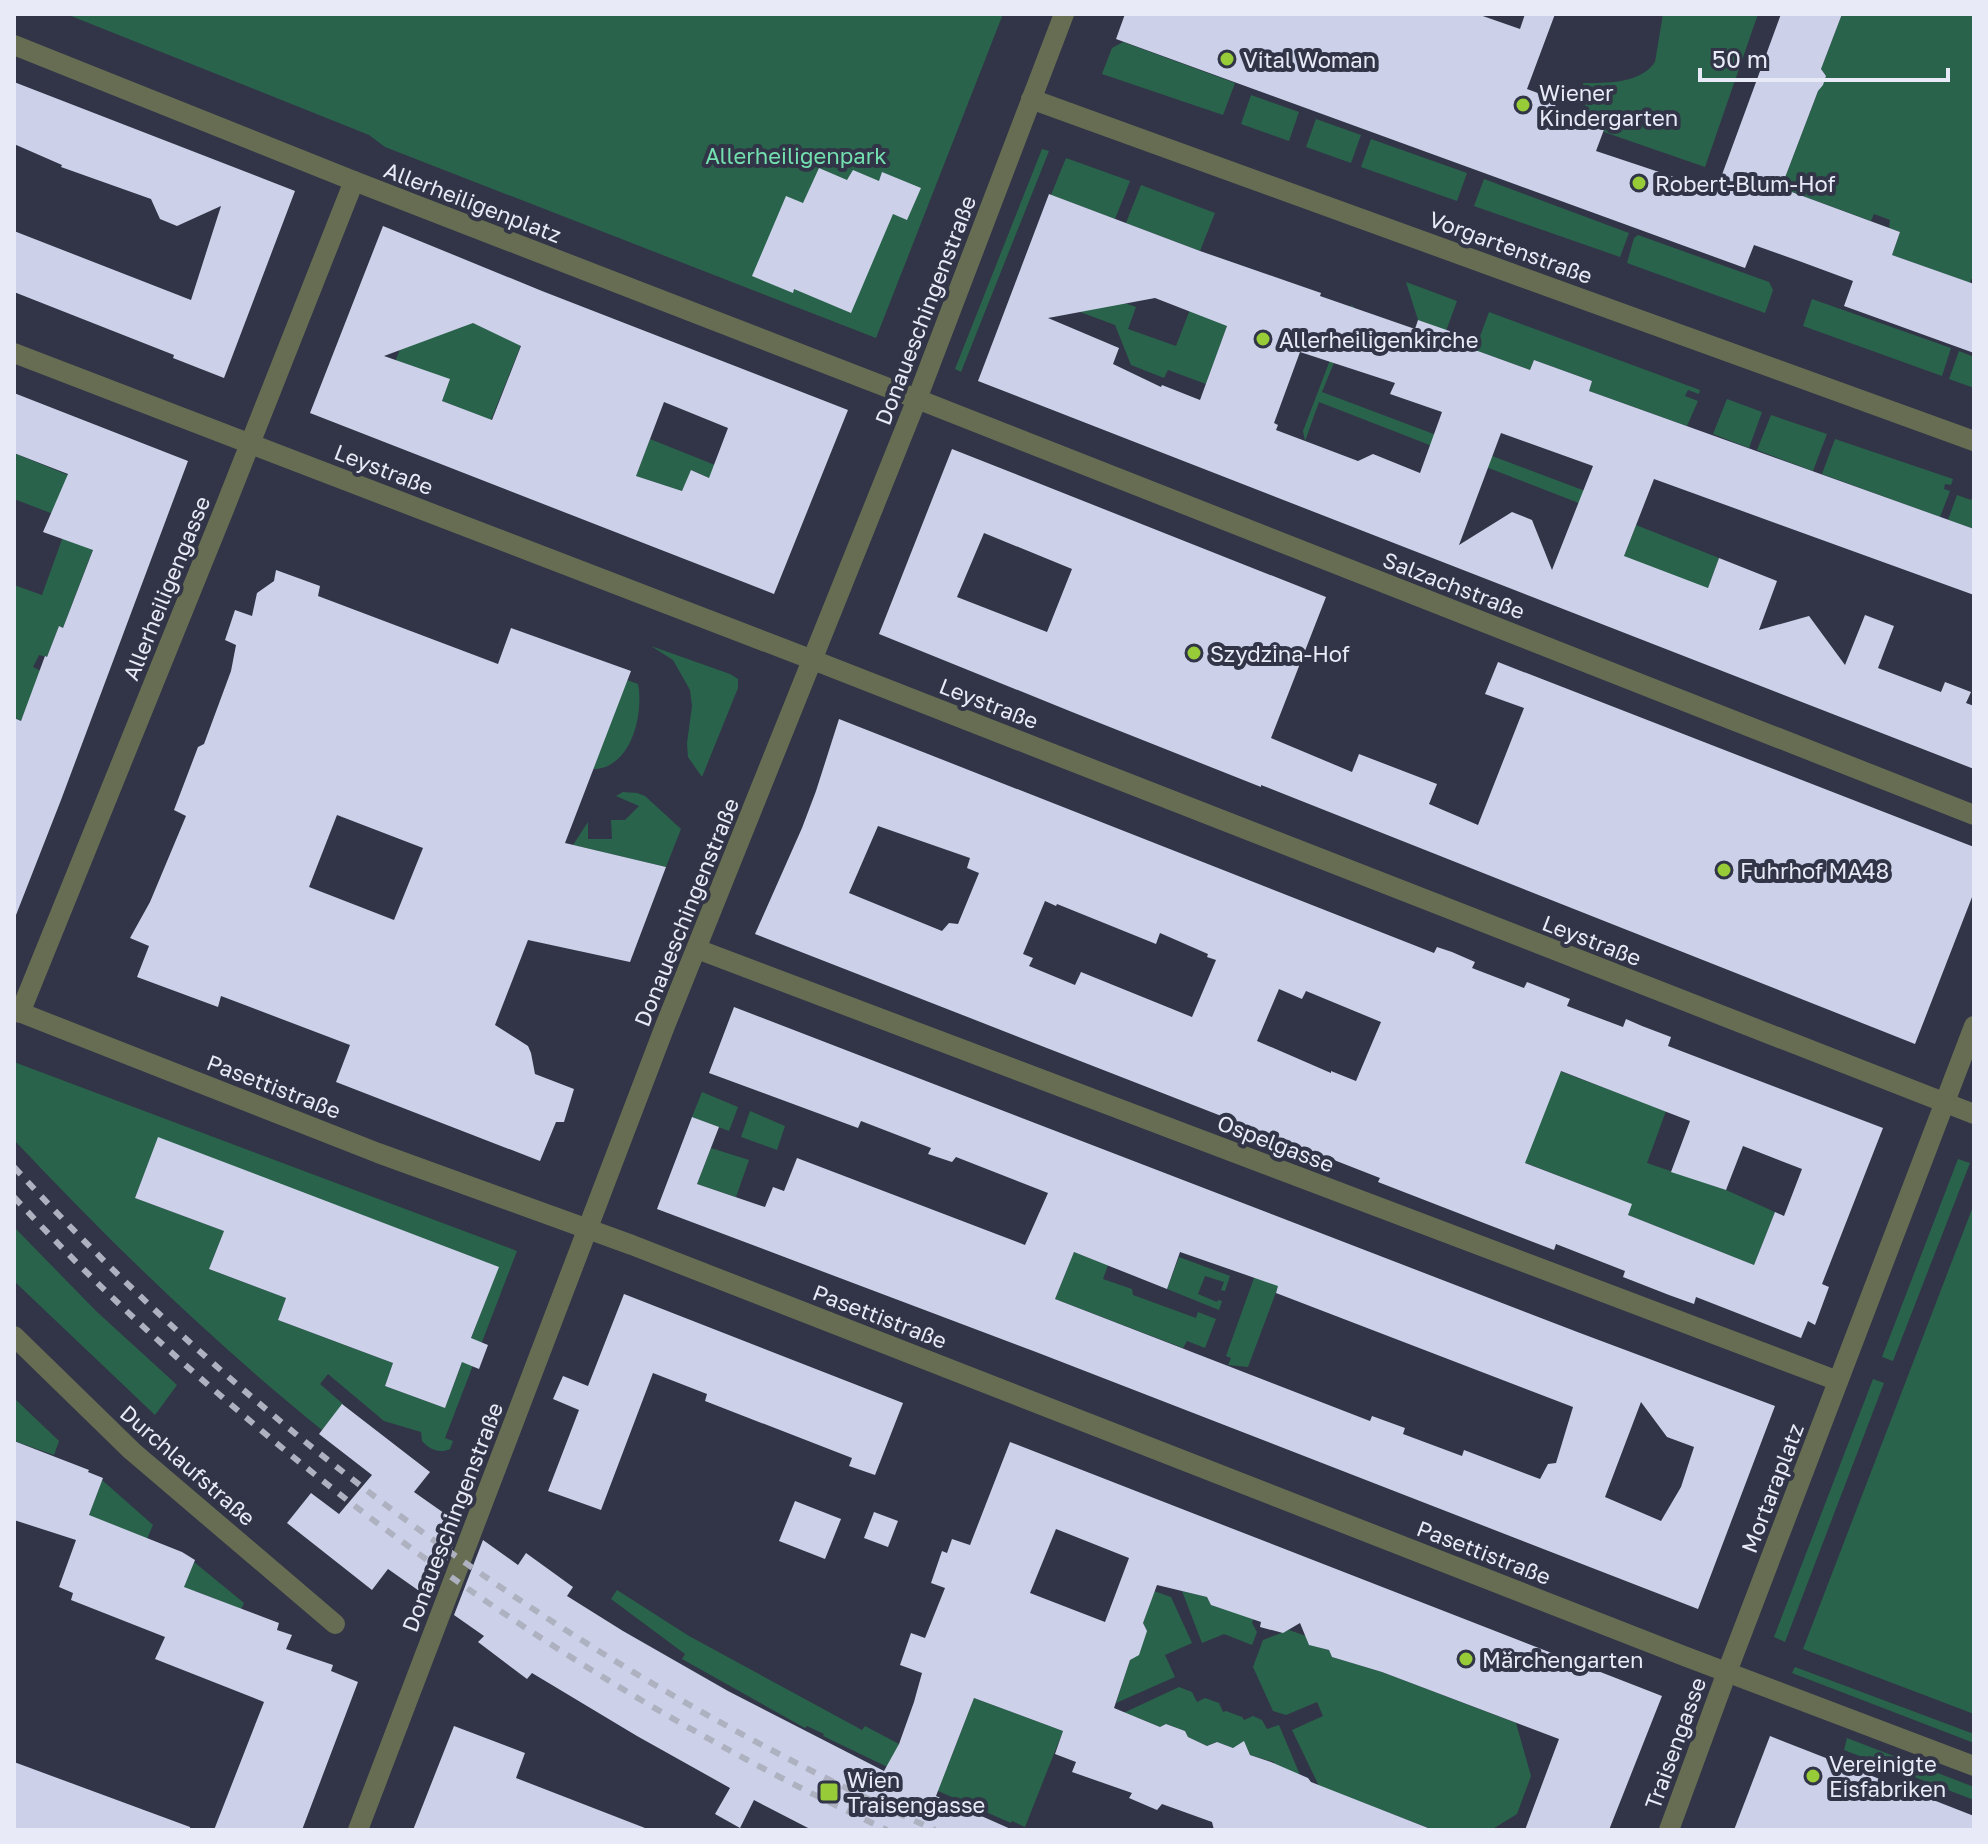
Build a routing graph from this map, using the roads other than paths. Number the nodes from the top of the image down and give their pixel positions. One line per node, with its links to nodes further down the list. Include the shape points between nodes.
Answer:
1 (1064, 14): 3 (street, Donaueschingenstraße)
2 (14, 45): 4 (street, Allerheiligenplatz)
3 (1031, 99): 6 (street, Donaueschingenstraße); 7 (street, Vorgartenstraße)
4 (354, 181): 6 (street, Allerheiligenplatz); 8 (street, Allerheiligengasse)
5 (14, 353): 8 (street, Leystraße)
6 (917, 399): 9 (street, Donaueschingenstraße); 10 (street, Salzachstraße)
7 (1974, 441)
8 (250, 444): 9 (street, Leystraße); 12 (street, Allerheiligengasse)
9 (813, 660): 11 (street, Donaueschingenstraße); 14 (street, Leystraße)
10 (1974, 815)
11 (697, 949): 16 (street, Donaueschingenstraße); 18 (street, Ospelgasse)
12 (17, 1011): 16 (street, Pasettistraße, via 378,1153)
13 (1974, 1026): 14 (street)
14 (1944, 1103): 15 (street); 18 (street, Mortaraplatz)
15 (1974, 1114)
16 (588, 1228): 20 (street, Pasettistraße); 22 (street, Donaueschingenstraße)
17 (14, 1336): 19 (street, Durchlaufstraße, via 132,1451)
18 (1838, 1381): 20 (street, Mortaraplatz)
19 (335, 1624)
20 (1727, 1672): 21 (street); 23 (street, Traisengasse)
21 (1974, 1766)
22 (358, 1830)
23 (1669, 1830)

